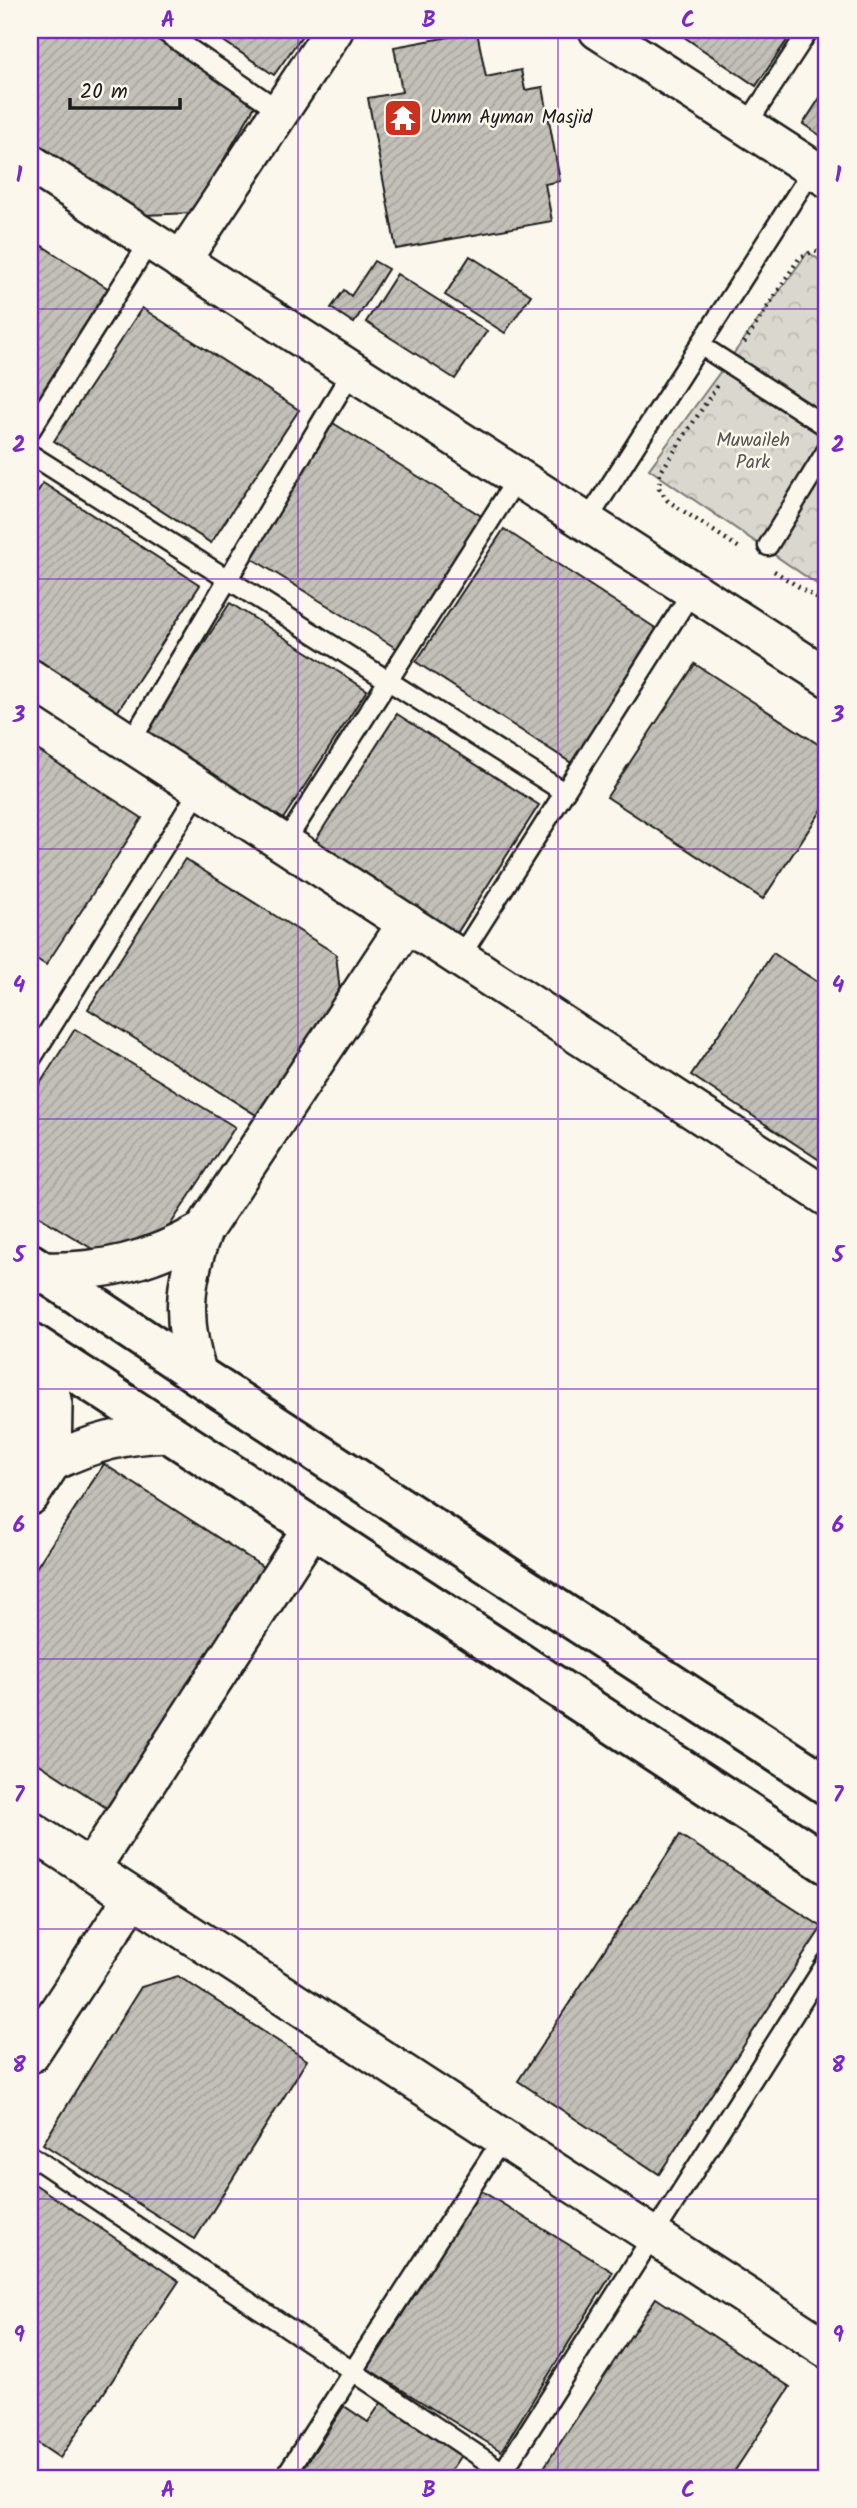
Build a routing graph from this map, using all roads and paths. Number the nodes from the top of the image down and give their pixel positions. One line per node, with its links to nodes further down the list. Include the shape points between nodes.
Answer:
1 (162, 30): 5 (lane)
2 (334, 30): 5 (street)
3 (598, 30): 6 (street)
4 (809, 30): 6 (lane)
5 (280, 111): 10 (street)
6 (746, 126): 8 (street)
7 (30, 163): 9 (street)
8 (820, 174): 11 (lane)
9 (150, 241): 10 (street); 14 (lane)
10 (181, 261): 12 (street)
11 (700, 345): 13 (lane); 18 (lane)
12 (352, 371): 17 (street); 20 (lane)
13 (827, 427)
14 (30, 432)
15 (827, 450): 19 (lane)
16 (30, 454): 20 (lane)
17 (518, 477): 18 (street); 24 (lane)
18 (587, 521): 21 (street)
19 (768, 545)
20 (228, 578): 24 (lane); 25 (lane)
21 (693, 590): 22 (street); 27 (lane)
22 (827, 677)
23 (30, 678): 25 (street)
24 (390, 681): 27 (lane); 28 (lane)
25 (130, 743): 26 (street)
26 (200, 789): 28 (street); 31 (lane)
27 (564, 792): 30 (lane)
28 (284, 844): 29 (street)
29 (407, 923): 30 (street); 33 (street)
30 (460, 957): 32 (street)
31 (30, 1061)
32 (827, 1197)
33 (203, 1231): 34 (street, via 126,1264 79,1271); 36 (street, via 188,1278 186,1302 190,1352)
34 (36, 1267): 36 (main road)
35 (36, 1346): 37 (main road); 38 (street, via 53,1405)
36 (198, 1375): 41 (main road)
37 (169, 1433): 38 (street, via 108,1439); 40 (main road)
38 (52, 1462): 39 (street)
39 (30, 1496)
40 (313, 1526): 43 (main road); 44 (street)
41 (827, 1785)
42 (30, 1830): 44 (street)
43 (827, 1864)
44 (90, 1870): 45 (street)
45 (132, 1899): 47 (street); 48 (street)
46 (827, 1962): 50 (lane)
47 (30, 2054)
48 (503, 2138): 50 (street); 52 (lane)
49 (30, 2155): 52 (lane)
50 (653, 2236): 51 (street); 53 (lane)
51 (827, 2349)
52 (353, 2371): 53 (lane); 54 (lane)
53 (501, 2475)
54 (284, 2478)

